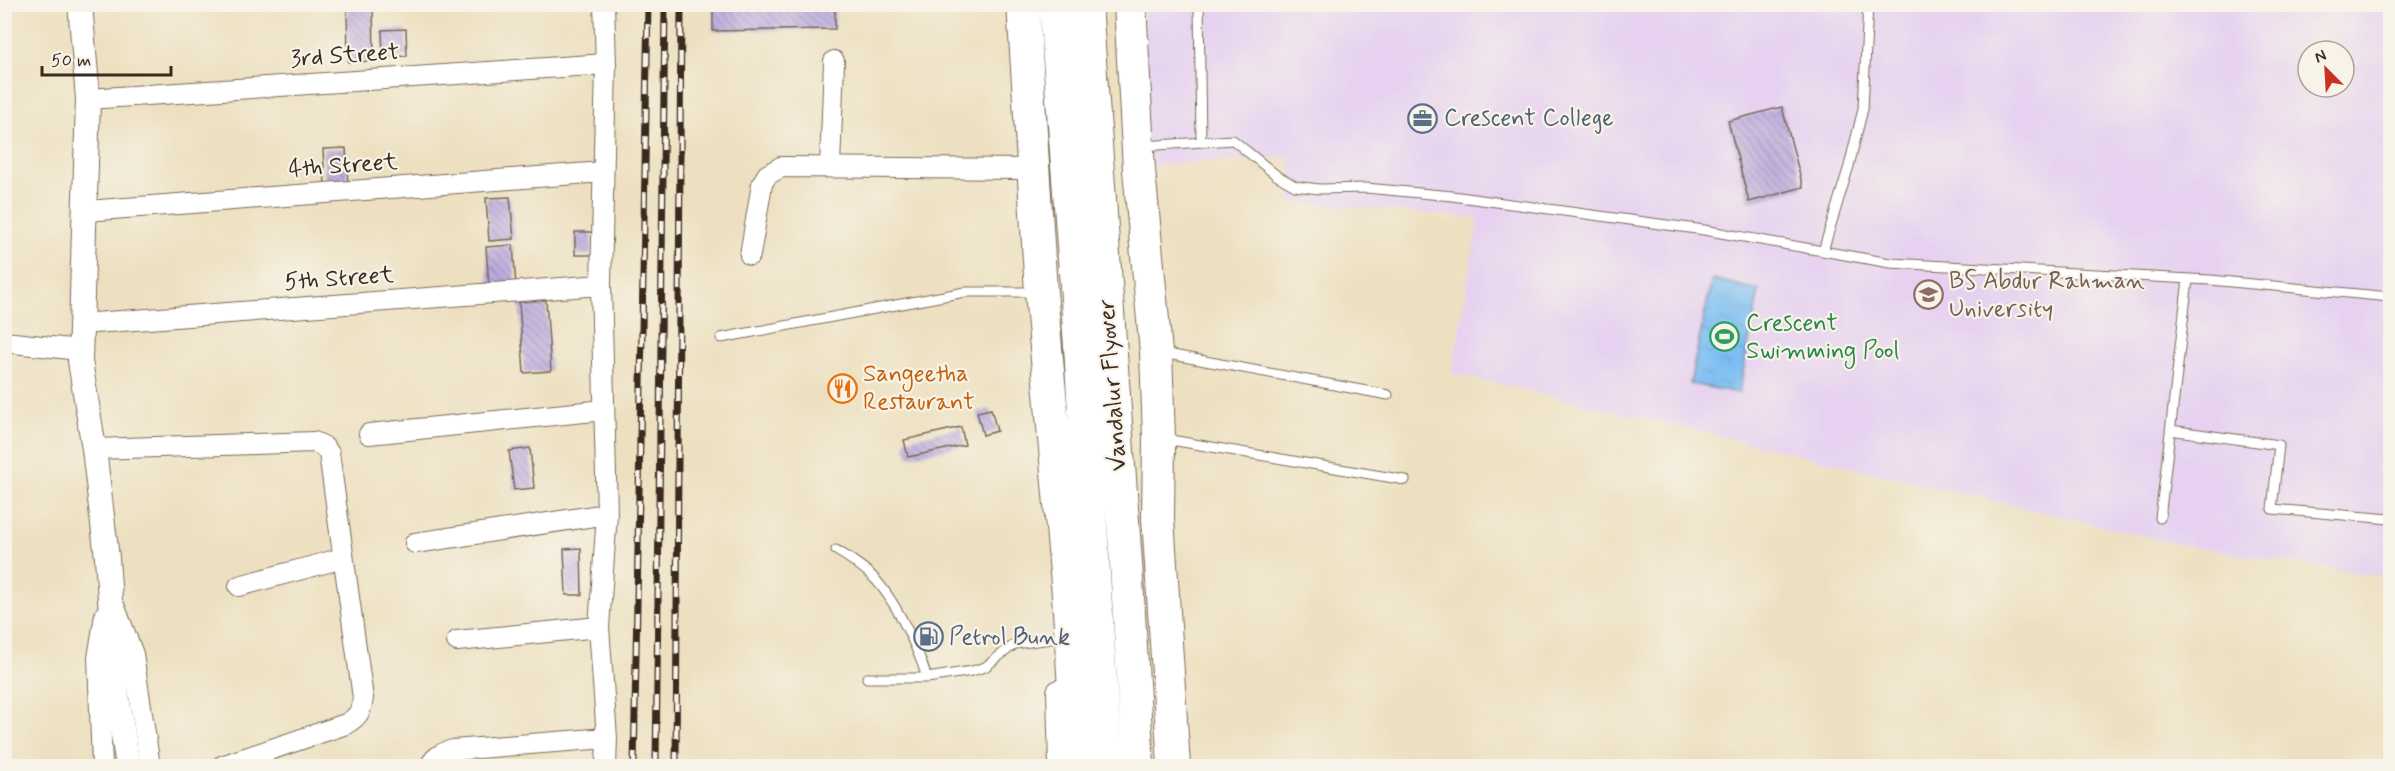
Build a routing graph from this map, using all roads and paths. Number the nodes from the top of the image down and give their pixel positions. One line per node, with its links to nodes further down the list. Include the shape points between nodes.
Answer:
1 (80, 4): 11 (street)
2 (604, 4): 10 (street)
3 (1023, 4): 15 (highway)
4 (1055, 4): 61 (highway, Vandalur Flyover)
5 (1086, 4): 62 (highway, Vandalur Flyover)
6 (1130, 4): 13 (highway)
7 (1199, 4): 12 (lane)
8 (1868, 4): 18 (lane, via 1863,109 1850,166)
9 (834, 61): 14 (street)
10 (606, 64): 11 (street, 3rd Street); 16 (street)
11 (88, 99): 17 (street)
12 (1201, 141): 13 (lane); 18 (lane, via 1233,140 1295,186 1452,196 1704,230)
13 (1138, 147): 28 (highway)
14 (830, 167): 15 (street); 19 (street, via 781,167 767,175 762,184)
15 (1032, 169): 22 (highway)
16 (603, 172): 17 (street, 4th Street); 21 (street)
17 (86, 211): 24 (street)
18 (1822, 251): 20 (lane, via 1890,263)
19 (750, 255)
20 (2188, 279): 23 (lane); 31 (lane)
21 (601, 285): 24 (street, 5th Street); 30 (street)
22 (1041, 292): 25 (lane, via 965,292); 39 (highway)
23 (2391, 297)
24 (81, 324): 27 (street)
25 (721, 338)
26 (4, 342): 27 (street)
27 (80, 350): 34 (street)
28 (1156, 352): 29 (lane); 33 (highway)
29 (1388, 395)
30 (604, 410): 32 (street); 36 (street)
31 (2170, 430): 37 (lane); 38 (lane, via 2279,445 2272,509)
32 (369, 434)
33 (1159, 438): 35 (lane); 63 (highway, via 1158,518)
34 (94, 449): 42 (street, via 314,442 329,453); 44 (street)
35 (1405, 480)
36 (607, 514): 40 (street); 45 (street)
37 (2160, 518)
38 (2391, 519)
39 (1063, 542): 46 (street); 60 (highway)
40 (415, 543)
41 (836, 550): 49 (lane, via 873,576 884,590)
42 (343, 558): 43 (street); 56 (street, via 363,698 361,711 346,724)
43 (239, 586)
44 (108, 591): 50 (street); 52 (street, via 98,658); 55 (street, via 133,654)
45 (599, 627): 47 (street); 51 (street)
46 (1058, 638): 49 (lane, via 1015,644 985,667); 59 (street)
47 (457, 641)
48 (867, 678): 49 (lane)
49 (927, 678)
50 (118, 702): 53 (street, via 106,717); 54 (street)
51 (607, 738): 57 (street, via 453,750 441,753); 58 (street)
52 (102, 766)
53 (111, 766)
54 (128, 766)
55 (150, 766)
56 (222, 766)
57 (429, 766)
58 (606, 766)
59 (1061, 766)
60 (1079, 766)
61 (1106, 766)
62 (1138, 766)
63 (1174, 766)

